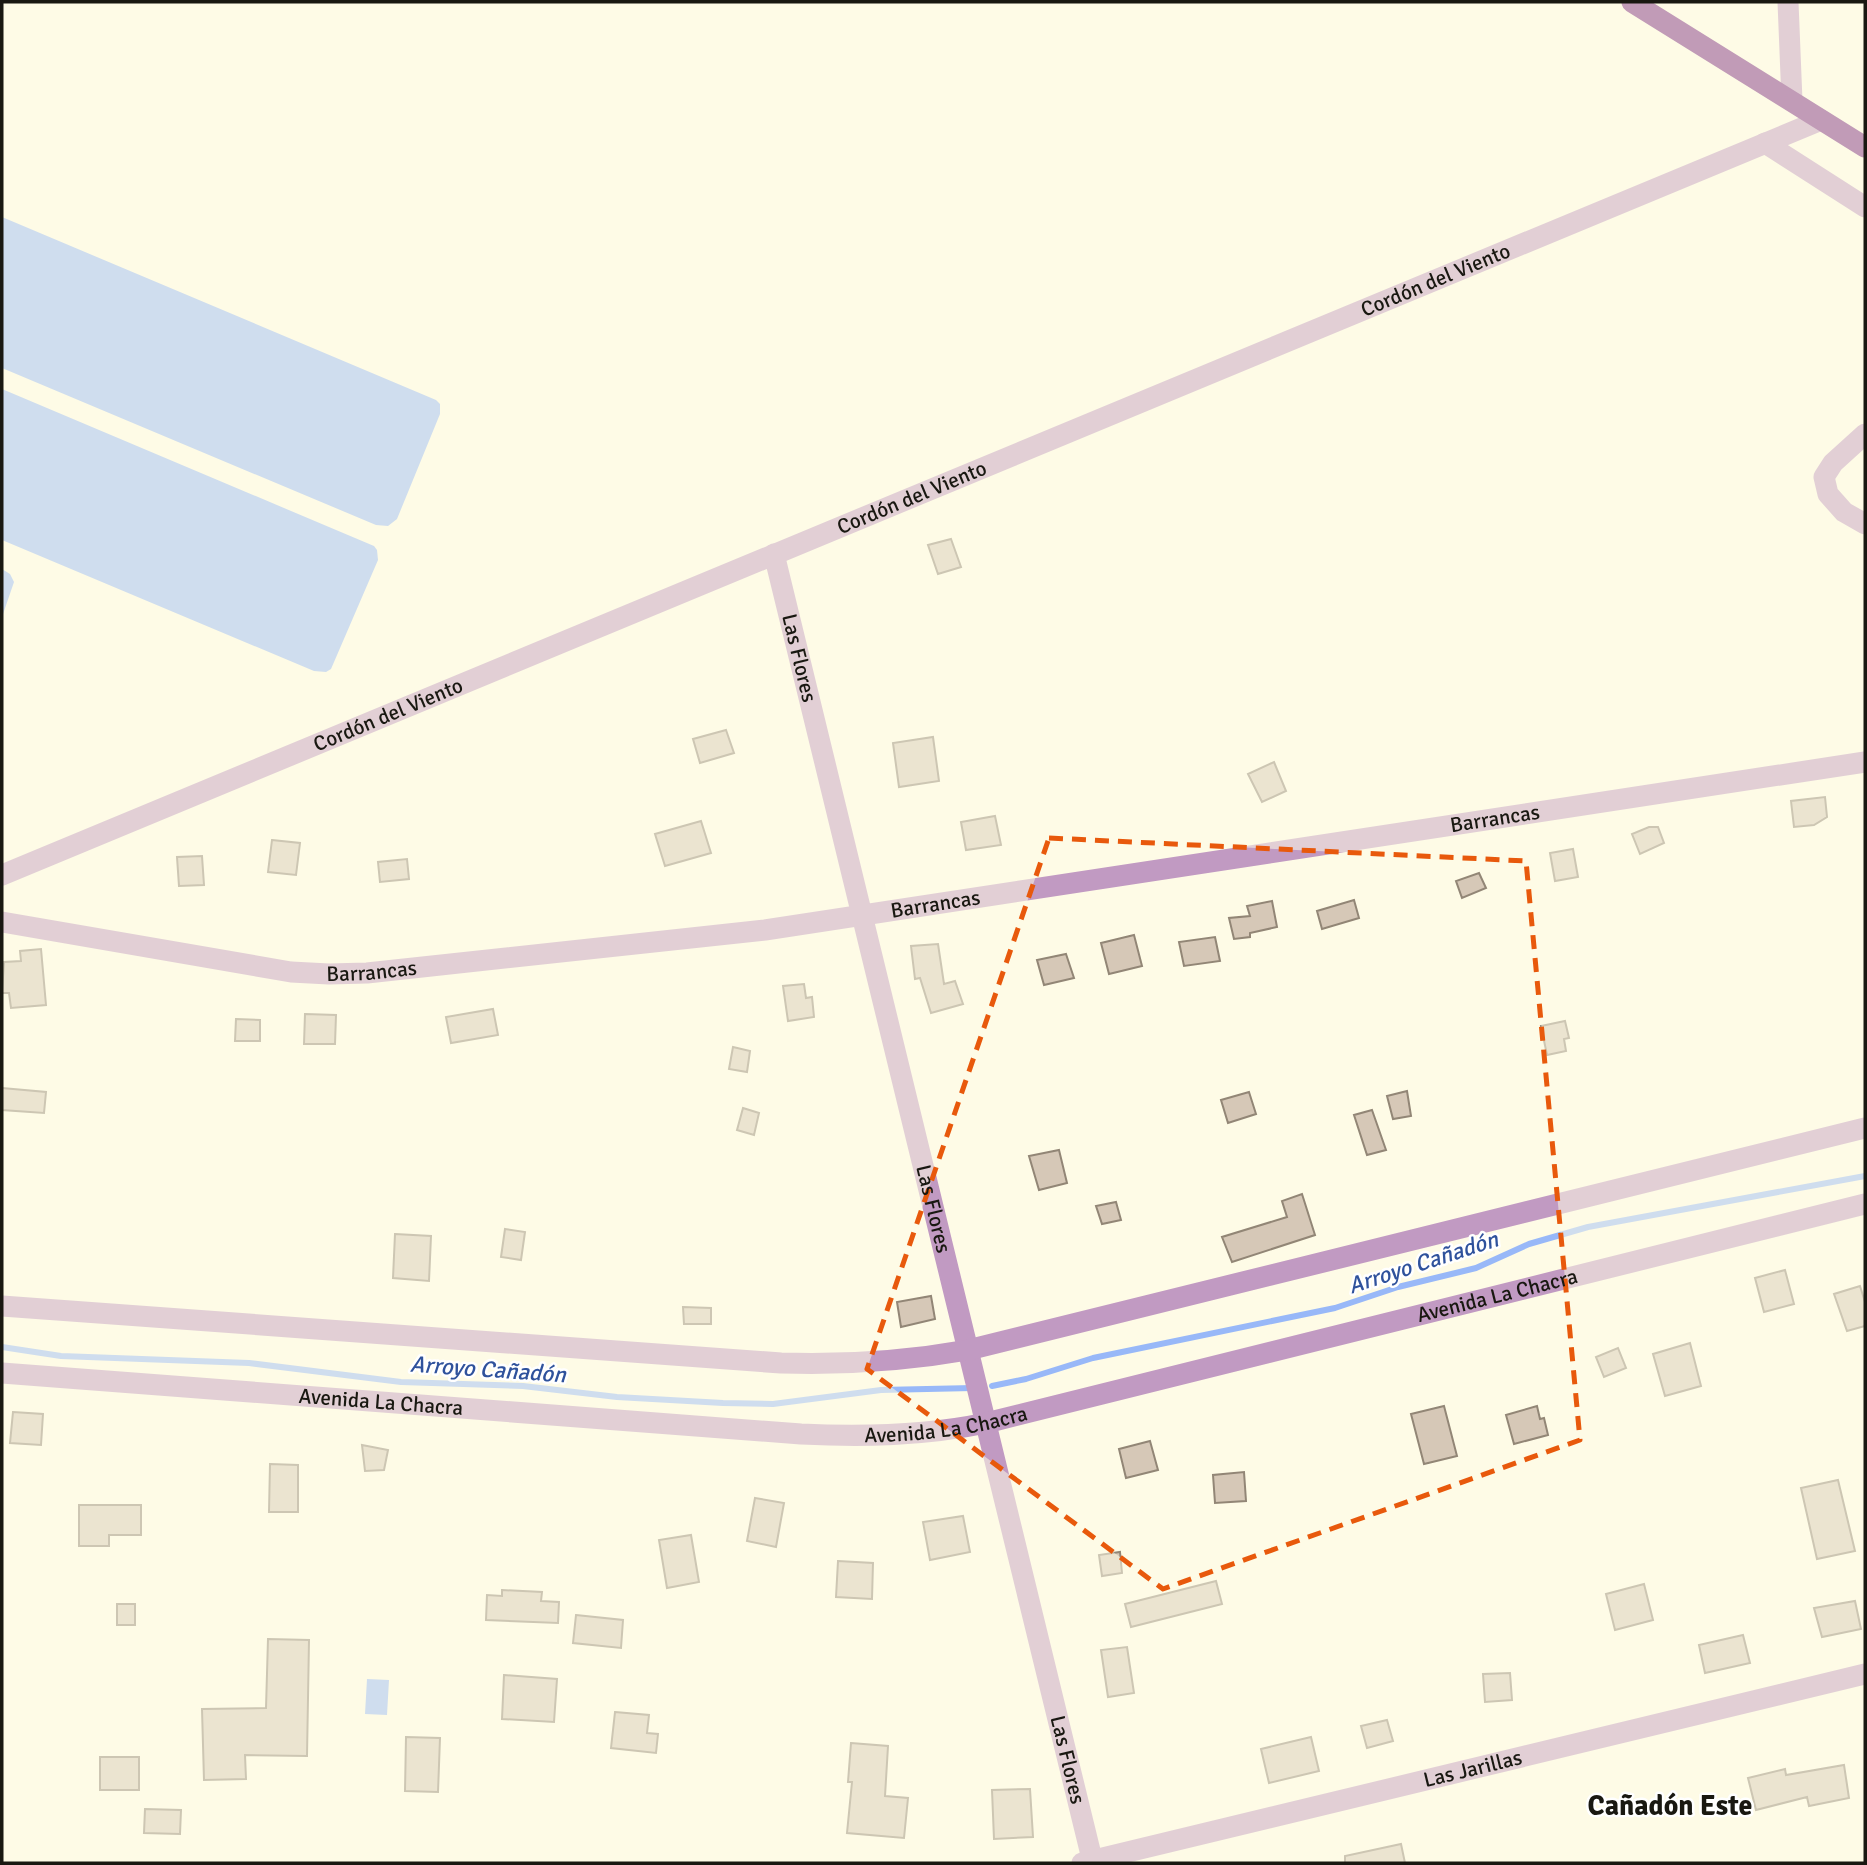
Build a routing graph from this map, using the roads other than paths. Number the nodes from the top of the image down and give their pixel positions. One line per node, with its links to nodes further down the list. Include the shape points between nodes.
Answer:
1 (1632, 2): 3 (highway)
2 (1788, 2): 3 (street)
3 (1791, 101): 4 (highway)
4 (1821, 120): 5 (street, Cordón del Viento); 6 (highway)
5 (1765, 143): 7 (street); 10 (street, Cordón del Viento)
6 (1865, 147)
7 (1865, 207)
8 (1865, 434): 9 (street, via 1824,477 1828,495 1844,512)
9 (1865, 524)
10 (774, 554): 12 (street, Cordón del Viento); 13 (street, Las Flores)
11 (1865, 762): 13 (street, Barrancas)
12 (2, 875)
13 (862, 914): 14 (street, Barrancas, via 712,936 329,974 248,965); 18 (street, Las Flores)
14 (2, 922)
15 (1865, 1128): 18 (street)
16 (1865, 1204): 20 (street, Avenida La Chacra)
17 (2, 1306): 18 (street, via 781,1363 874,1362)
18 (968, 1350): 20 (street, Las Flores)
19 (2, 1373): 20 (street, Avenida La Chacra, via 834,1436 925,1433)
20 (986, 1423): 22 (street, Las Flores)
21 (1865, 1674): 22 (street, Las Jarillas)
22 (1089, 1863)

